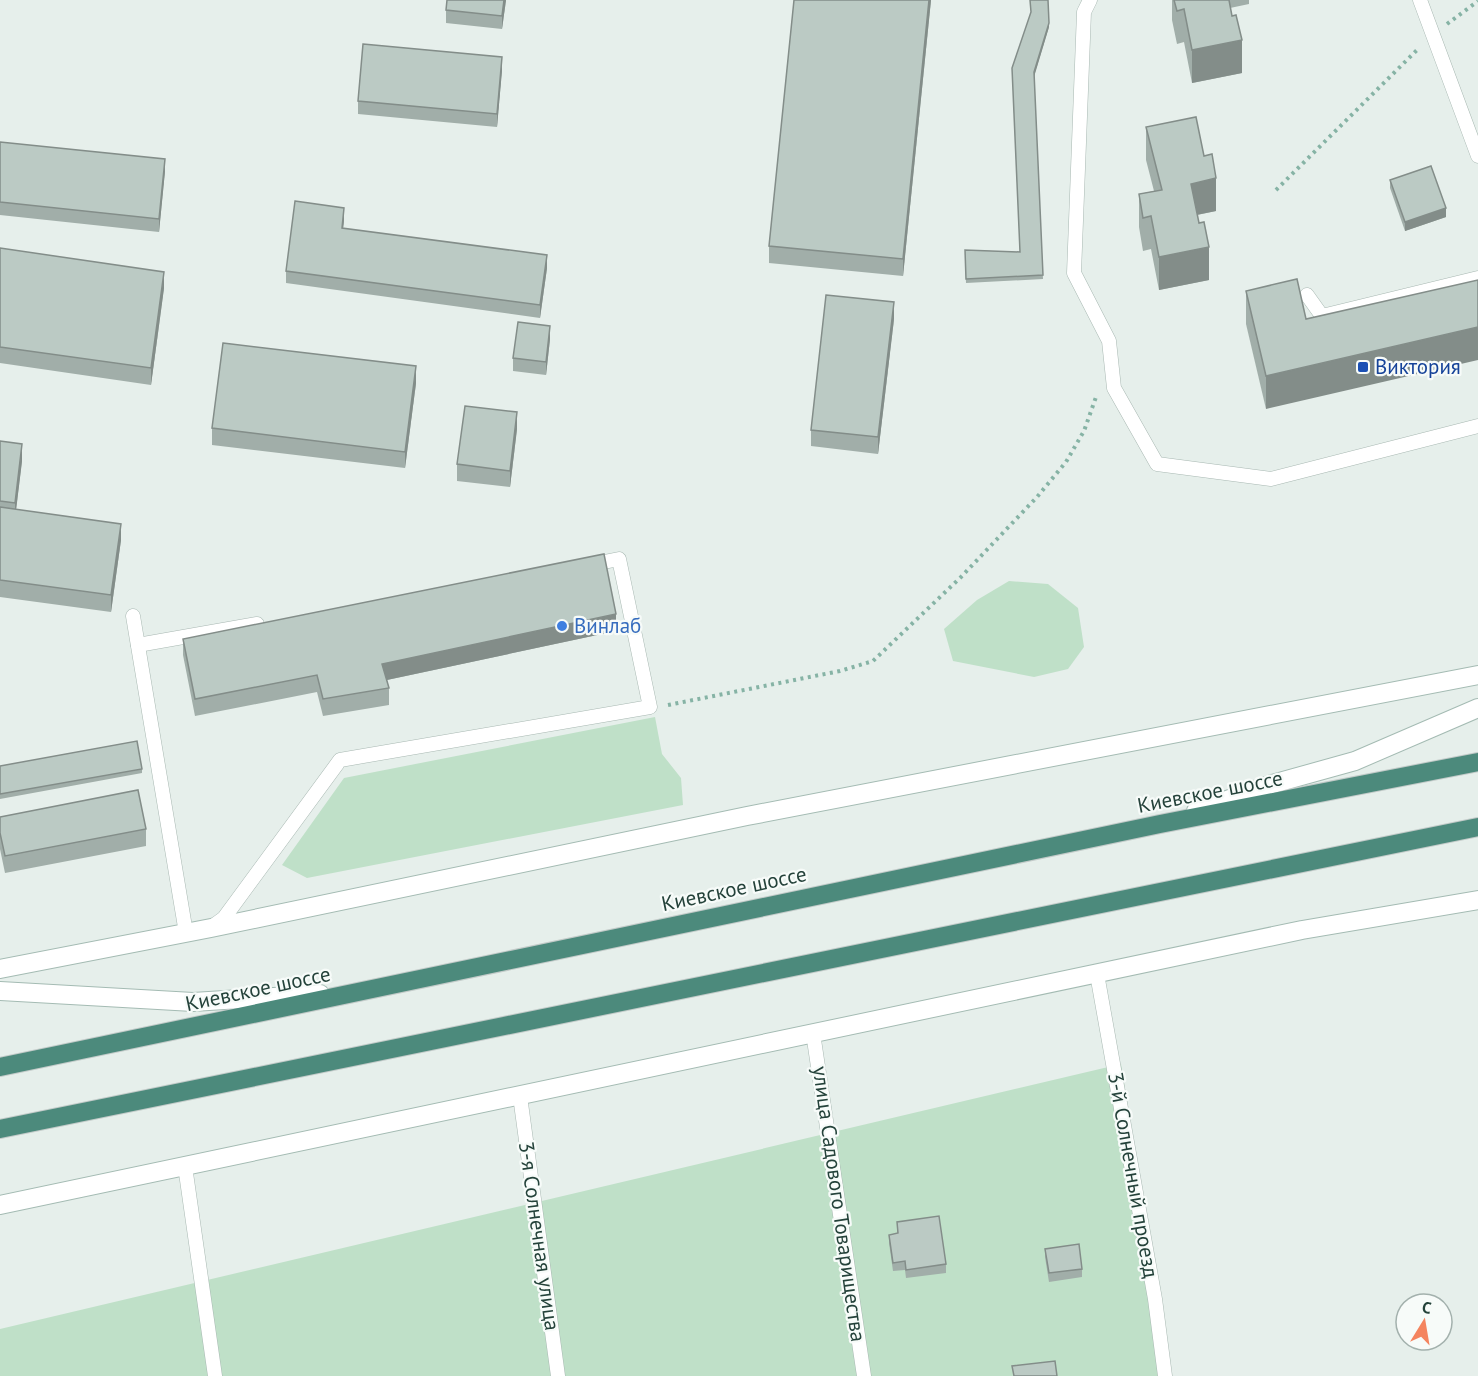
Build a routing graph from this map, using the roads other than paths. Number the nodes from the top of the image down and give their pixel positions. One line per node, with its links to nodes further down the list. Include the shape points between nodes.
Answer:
1 (1090, 0): 6 (lane, via 1084,12 1074,273 1109,341 1114,388 1157,464 1271,479)
2 (1420, 0): 3 (lane)
3 (1478, 156)
4 (1478, 278): 5 (lane, via 1322,316)
5 (1307, 295)
6 (1478, 426)
7 (572, 568): 17 (lane, via 619,559 650,707 340,760 224,918)
8 (133, 616): 10 (lane)
9 (267, 622): 10 (lane)
10 (138, 645): 18 (lane)
11 (1478, 675): 17 (main road, via 747,816)
12 (1478, 708): 14 (main road, via 1355,761 1272,784)
13 (1478, 762): 14 (highway, Киевское шоссе)
14 (1160, 824): 22 (highway, Киевское шоссе)
15 (1478, 827): 26 (highway)
16 (1478, 900): 20 (main road, via 1325,926)
17 (211, 928): 18 (main road)
18 (186, 933): 19 (main road)
19 (0, 969)
20 (1097, 974): 23 (main road); 32 (lane, 3-й Солнечный проезд)
21 (0, 991): 22 (main road, via 193,1002)
22 (351, 992): 24 (highway, Киевское шоссе)
23 (813, 1032): 25 (main road); 31 (lane, улица Садового Товарищества)
24 (0, 1067)
25 (520, 1096): 27 (main road); 30 (lane, 3-я Солнечная улица)
26 (0, 1128)
27 (185, 1166): 28 (main road); 29 (lane)
28 (0, 1204)
29 (215, 1376)
30 (558, 1376)
31 (864, 1376)
32 (1165, 1376)

